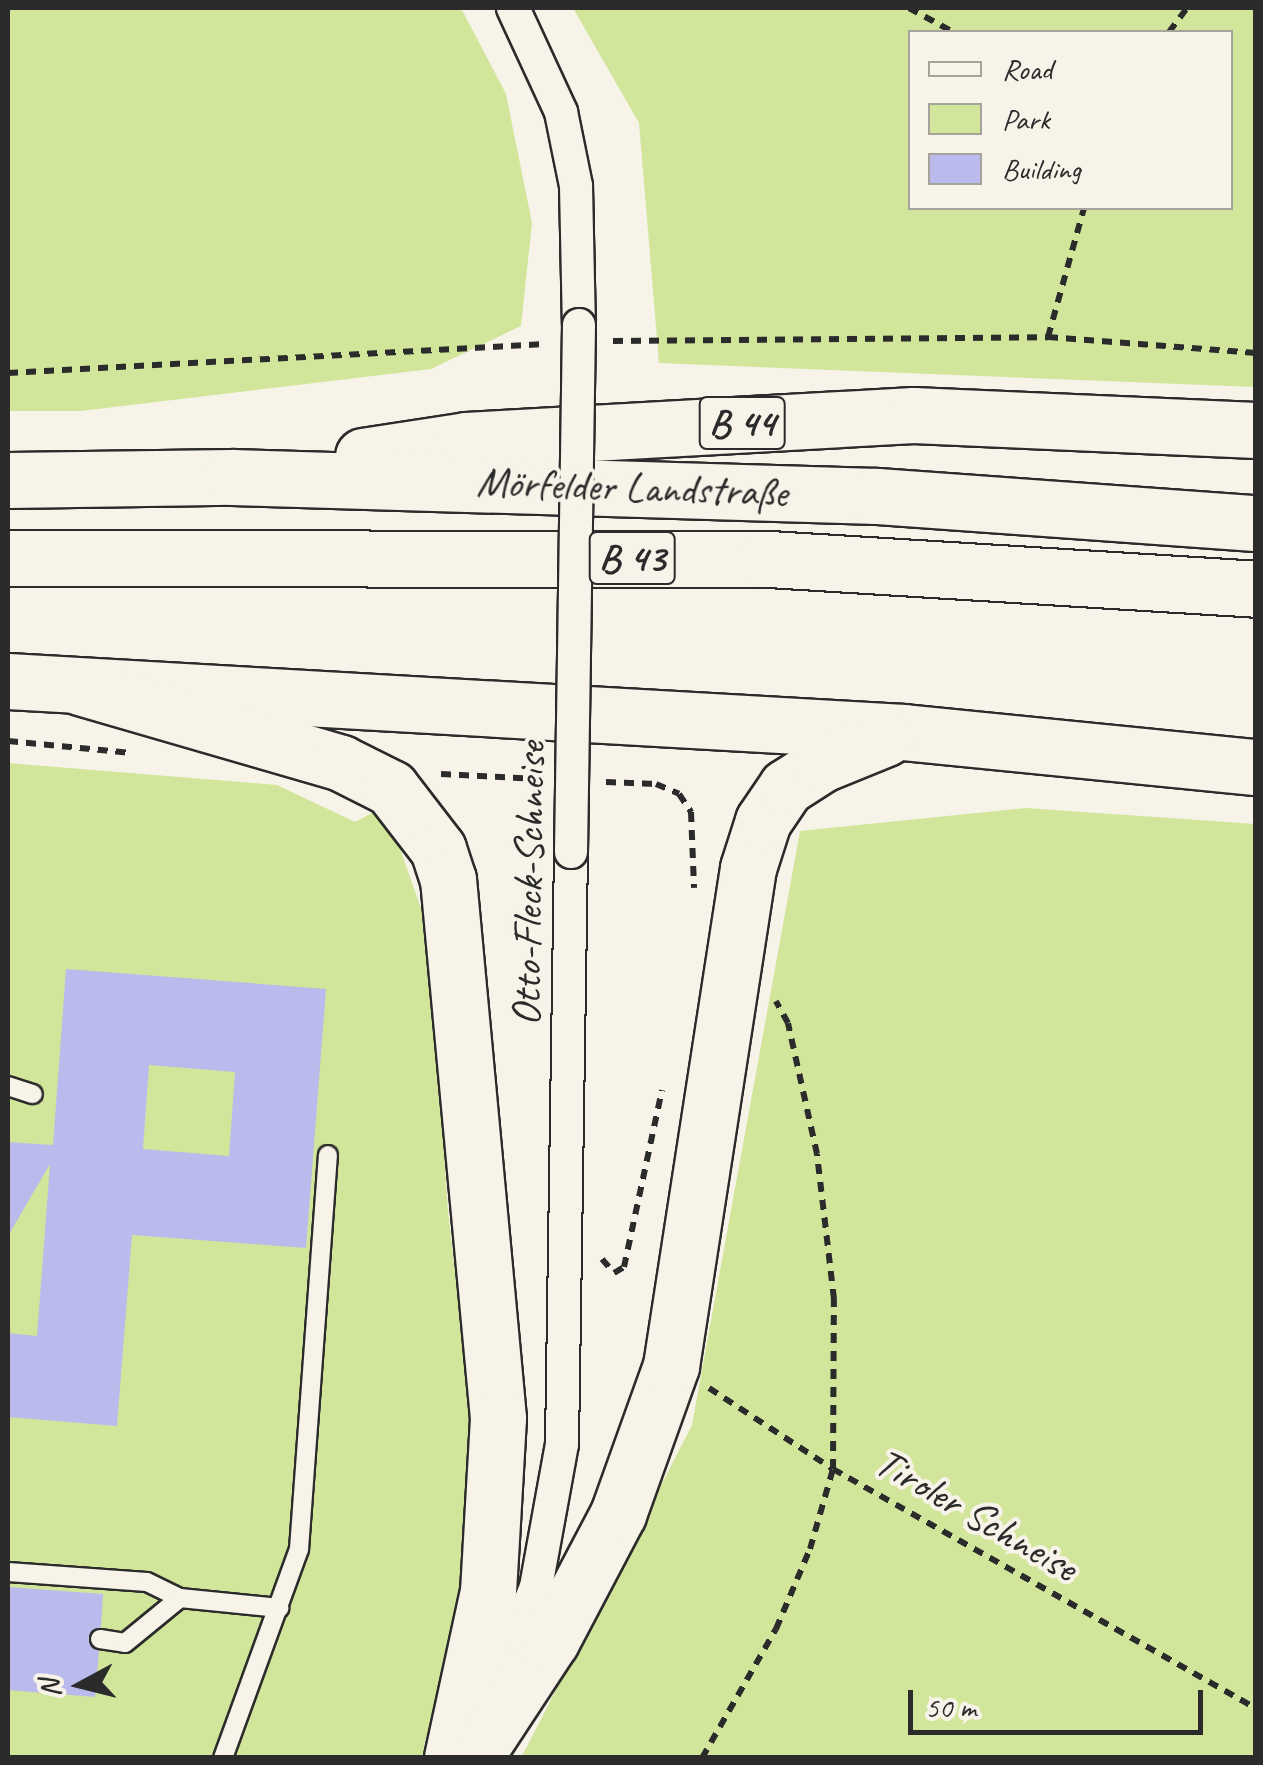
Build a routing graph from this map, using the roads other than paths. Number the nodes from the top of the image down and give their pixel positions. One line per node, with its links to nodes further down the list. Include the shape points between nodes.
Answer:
1 (513, 8): 21 (street, Otto-Fleck-Schneise, bridge, via 561,112 576,186 566,334 571,852 562,1444 536,1587)
2 (1256, 430): 3 (highway, B 44, via 913,415 466,440)
3 (232, 477): 4 (highway, Mörfelder Landstraße / B 43); 5 (highway, Mörfelder Landstraße / B 43, via 877,496)
4 (8, 480)
5 (1256, 523)
6 (8, 558): 7 (highway, Mörfelder Landstraße / B 43, via 768,559)
7 (1256, 590)
8 (8, 680): 9 (highway)
9 (80, 686): 10 (highway); 20 (highway, via 341,763 391,788 438,848 448,879 498,1418 488,1591)
10 (904, 732): 11 (highway); 22 (highway, via 822,764 786,787 762,821 672,1366 618,1514 550,1641)
11 (1256, 767)
12 (8, 1086): 13 (lane)
13 (33, 1094)
14 (328, 1155): 17 (lane, via 299,1549)
15 (8, 1572): 16 (lane, via 148,1582)
16 (180, 1598): 17 (lane); 18 (lane, via 124,1643)
17 (280, 1608): 19 (lane)
18 (100, 1639)
19 (223, 1758)
20 (452, 1758)
21 (464, 1758)
22 (474, 1758)

